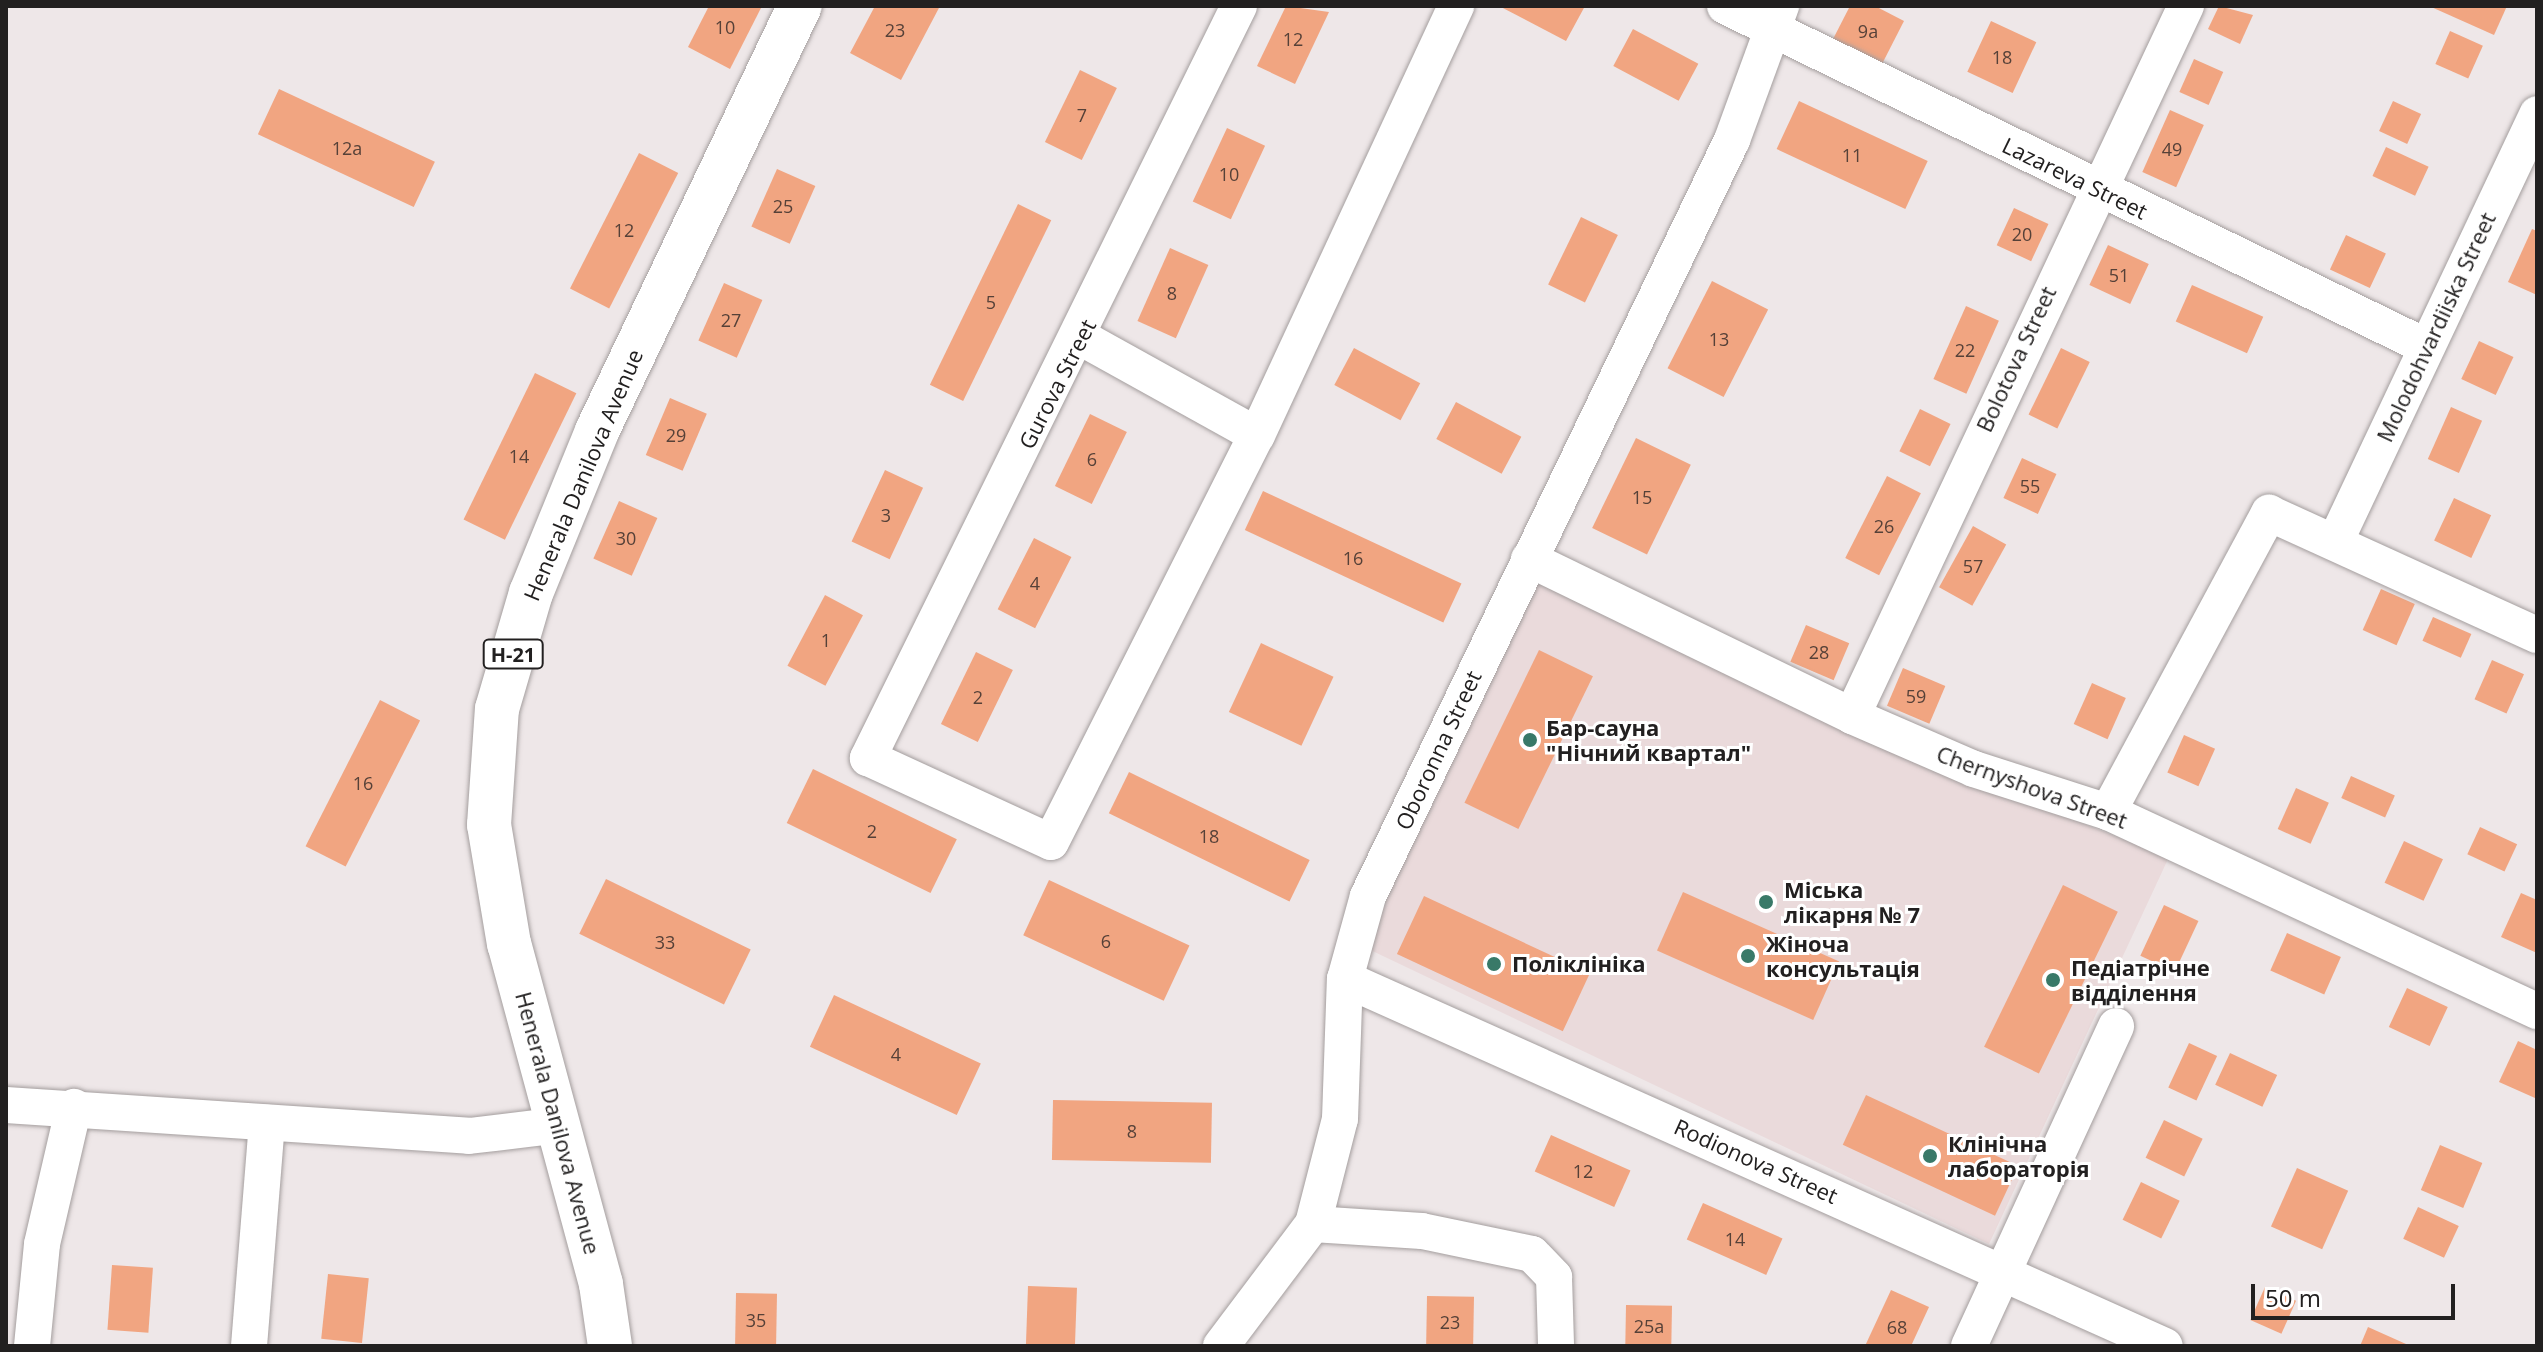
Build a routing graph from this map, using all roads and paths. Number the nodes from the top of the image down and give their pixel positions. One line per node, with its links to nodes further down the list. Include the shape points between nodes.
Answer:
1 (800, 6): 23 (main road, Henerala Danilova Avenue / Н-21, via 597,431 531,593 497,709 489,825 509,944)
2 (1239, 6): 9 (street, Gurova Street)
3 (1456, 6): 11 (street)
4 (1725, 6): 6 (street, Lazareva Street)
5 (2186, 6): 8 (street, Bolotova Street)
6 (1775, 18): 8 (street, Lazareva Street); 13 (street, Oboronna Street, via 1732,140)
7 (2537, 114): 10 (street, Molodohvardiiska Street)
8 (2096, 188): 10 (street, Lazareva Street); 15 (street, Bolotova Street)
9 (1080, 337): 11 (street); 11 (street, Gurova Street, via 868,758 1051,842)
10 (2427, 347): 12 (street, Molodohvardiiska Street)
11 (1257, 435)
12 (2336, 540): 14 (street); 16 (street, via 2269,513)
13 (1529, 559): 15 (street, Chernyshova Street); 17 (street, Oboronna Street, via 1368,896)
14 (2537, 635)
15 (1852, 716): 16 (street, Chernyshova Street, via 1974,769)
16 (2108, 812): 18 (street, Chernyshova Street)
17 (1345, 979): 24 (street, Oboronna Street, via 1340,1119); 25 (street, Rodionova Street)
18 (2537, 1011)
19 (2116, 1026): 25 (street)
20 (6, 1105): 21 (street)
21 (74, 1107): 22 (street); 26 (street, via 42,1244)
22 (267, 1123): 23 (street, via 469,1136); 27 (street)
23 (561, 1125): 28 (main road, Henerala Danilova Avenue / Н-21, via 601,1284)
24 (1313, 1224): 29 (street); 30 (street, via 1422,1231 1532,1254 1554,1277)
25 (2004, 1270): 31 (street); 32 (street, Rodionova Street)
26 (32, 1346)
27 (249, 1346)
28 (610, 1346)
29 (1221, 1346)
30 (1556, 1346)
31 (1969, 1346)
32 (2165, 1346)

